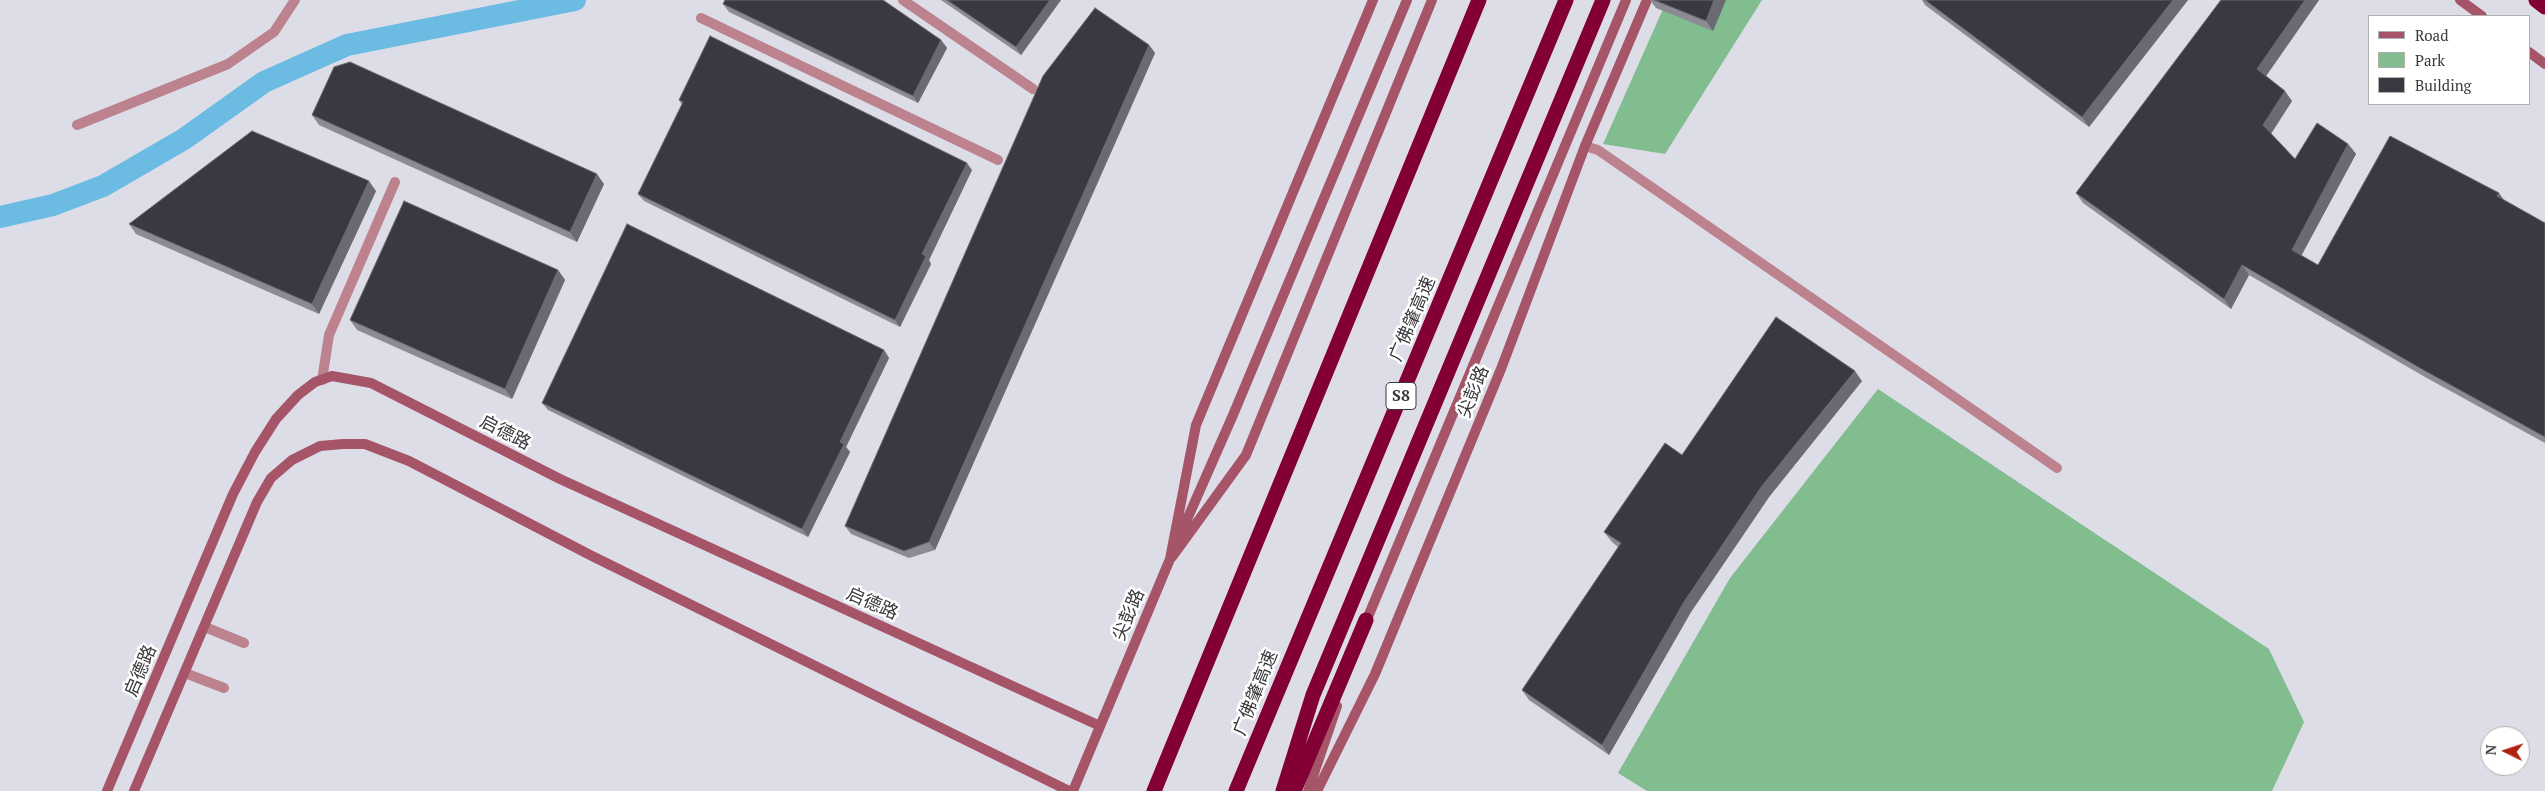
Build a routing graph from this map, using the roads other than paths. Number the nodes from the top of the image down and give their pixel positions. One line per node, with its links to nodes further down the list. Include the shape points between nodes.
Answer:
1 (295, 0): 19 (lane, via 274,32 228,64)
2 (903, 0): 18 (lane)
3 (1373, 0): 25 (street, 尖彭路, via 1196,425)
4 (1407, 0): 25 (street)
5 (1432, 0): 25 (street, via 1246,455)
6 (1479, 0): 35 (highway)
7 (1566, 0): 36 (highway, 广佛肇高速 / S8)
8 (1603, 0): 37 (highway, via 1313,695)
9 (1626, 0): 26 (street)
10 (1647, 0): 20 (street, 尖彭路)
11 (2460, 0): 14 (street)
12 (2536, 0): 13 (highway)
13 (2545, 7)
14 (2481, 15)
15 (701, 18): 21 (lane)
16 (2530, 53): 17 (street)
17 (2545, 64)
18 (1033, 88)
19 (76, 125)
20 (1585, 146): 24 (lane, via 1606,156); 40 (street, 尖彭路, via 1501,369 1383,655)
21 (998, 160)
22 (395, 182): 23 (lane, via 329,335)
23 (322, 380): 31 (street, 启德路, via 332,376 371,383 560,479); 32 (street, 启德路, via 298,395 276,419 233,494)
24 (2057, 468)
25 (1170, 559): 31 (street, 尖彭路)
26 (1366, 620): 38 (highway); 39 (street)
27 (205, 627): 28 (lane); 29 (street); 34 (street, via 257,502 272,478 292,460 320,446 365,444 409,461 592,556)
28 (244, 643)
29 (184, 673): 30 (lane); 33 (street)
30 (224, 688)
31 (1100, 726): 34 (street, 尖彭路)
32 (107, 791)
33 (134, 791)
34 (1071, 791)
35 (1154, 791)
36 (1236, 791)
37 (1283, 791)
38 (1294, 791)
39 (1308, 791)
40 (1317, 791)

